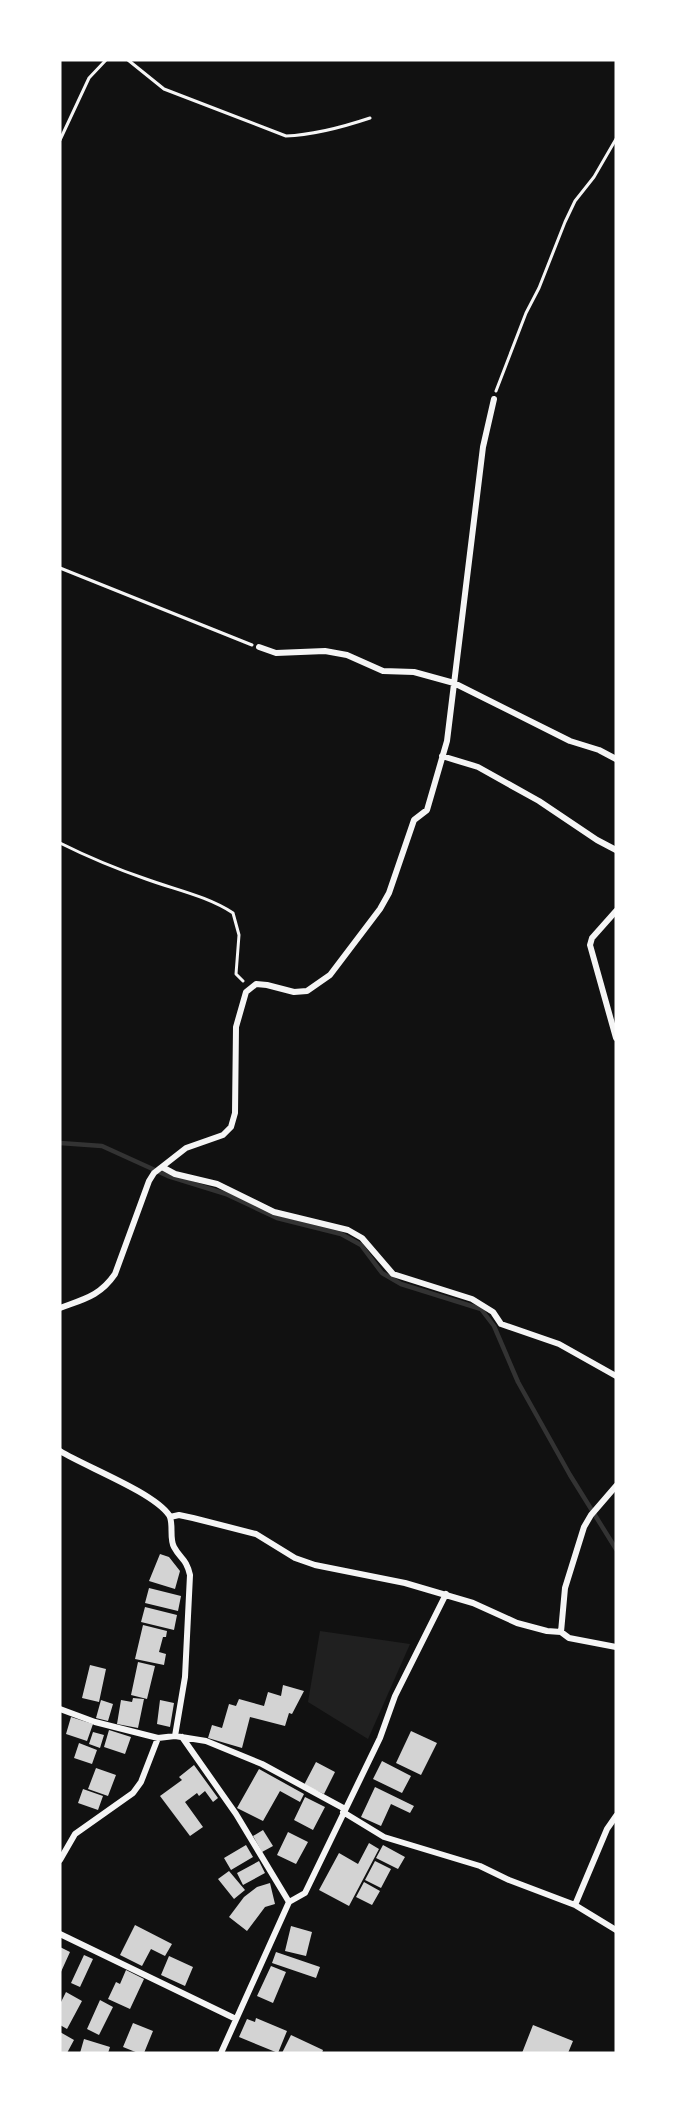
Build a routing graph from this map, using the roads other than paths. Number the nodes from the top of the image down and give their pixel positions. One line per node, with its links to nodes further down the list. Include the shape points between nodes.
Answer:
1 (494, 399): 3 (street, via 483,447)
2 (259, 647): 3 (street, via 276,653 325,651 347,655 383,671 414,672)
3 (454, 683): 4 (street); 5 (street, via 570,741)
4 (442, 756): 6 (street, via 478,767); 9 (street, via 427,810 414,820 389,893 330,975 307,991 256,984 246,992 236,1027 235,1113 231,1127 223,1135 186,1148)
5 (616, 759)
6 (616, 850)
7 (616, 911): 8 (street, via 590,945)
8 (616, 1038)
9 (161, 1167): 10 (street, via 149,1180 107,1287); 11 (street, via 217,1184 274,1212 348,1230 362,1238 393,1274 472,1299 493,1312 501,1324 559,1344)
10 (60, 1308)
11 (616, 1376)
12 (60, 1451): 14 (street, via 143,1494)
13 (616, 1486): 16 (street, via 584,1527 565,1588)
14 (170, 1517): 15 (street, via 179,1515 256,1534 295,1558 315,1565); 19 (street, via 173,1546 187,1562 190,1575)
15 (446, 1594): 16 (street, via 517,1623); 21 (street)
16 (561, 1632): 17 (street, via 569,1638)
17 (616, 1647)
18 (60, 1708): 20 (street, via 95,1722)
19 (178, 1737): 20 (street); 21 (street, via 206,1741 262,1764); 24 (street, via 236,1814)
20 (158, 1738): 23 (street, via 133,1793 75,1834)
21 (344, 1811): 24 (street, via 305,1893); 25 (street, via 384,1836 480,1866)
22 (616, 1816): 25 (street)
23 (60, 1860)
24 (289, 1902): 28 (street)
25 (574, 1905): 26 (street)
26 (616, 1930)
27 (60, 1934): 28 (street)
28 (236, 2019): 29 (street)
29 (221, 2053)

